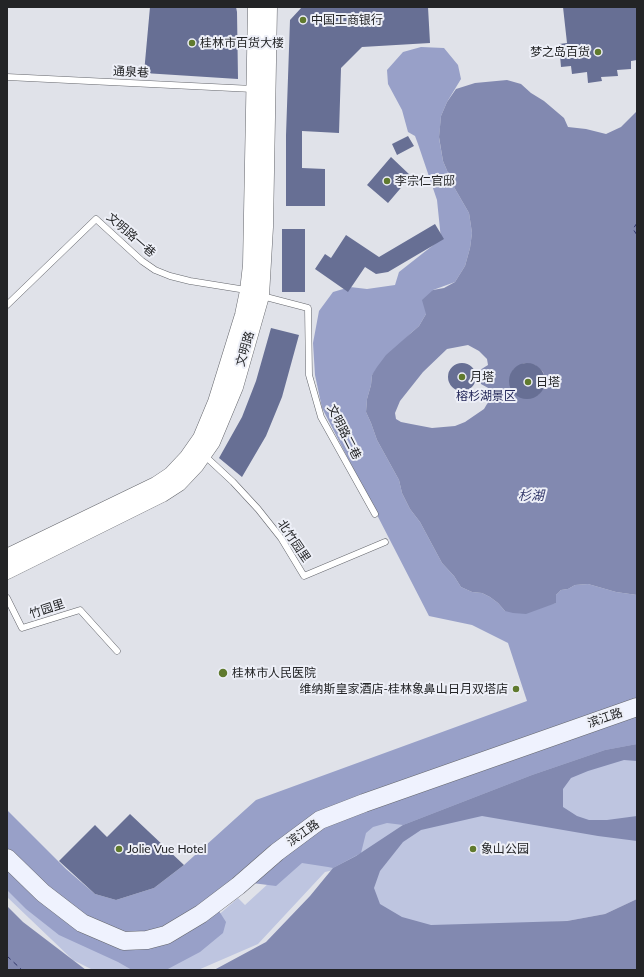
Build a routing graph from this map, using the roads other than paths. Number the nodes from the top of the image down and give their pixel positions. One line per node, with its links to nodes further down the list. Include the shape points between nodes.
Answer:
1 (256, 7): 4 (street, 文明路)
2 (269, 7): 5 (street, 文明路, via 265,227)
3 (7, 77): 4 (lane, 通泉巷)
4 (254, 89): 5 (street, 文明路, via 251,265)
5 (254, 293): 6 (lane, 文明路一巷, via 190,281 155,270 96,219); 7 (street, 文明路, via 234,387 212,442); 8 (lane, 文明路二巷, via 308,308 309,375 321,417); 10 (street, 文明路, via 243,315 216,402 201,438 172,475)
6 (7, 305)
7 (204, 455): 9 (lane, 北竹园里, via 234,482 258,509 281,538 304,576); 11 (street, 文明路, via 179,483 162,494)
8 (375, 514)
9 (385, 542)
10 (7, 557)
11 (7, 571)
12 (7, 598): 13 (lane, 竹园里, via 22,628 80,610)
13 (117, 651)
14 (637, 707): 15 (main road, 滨江路, via 320,820 201,914 166,935 147,940 124,941 82,923 43,893)
15 (7, 858)

